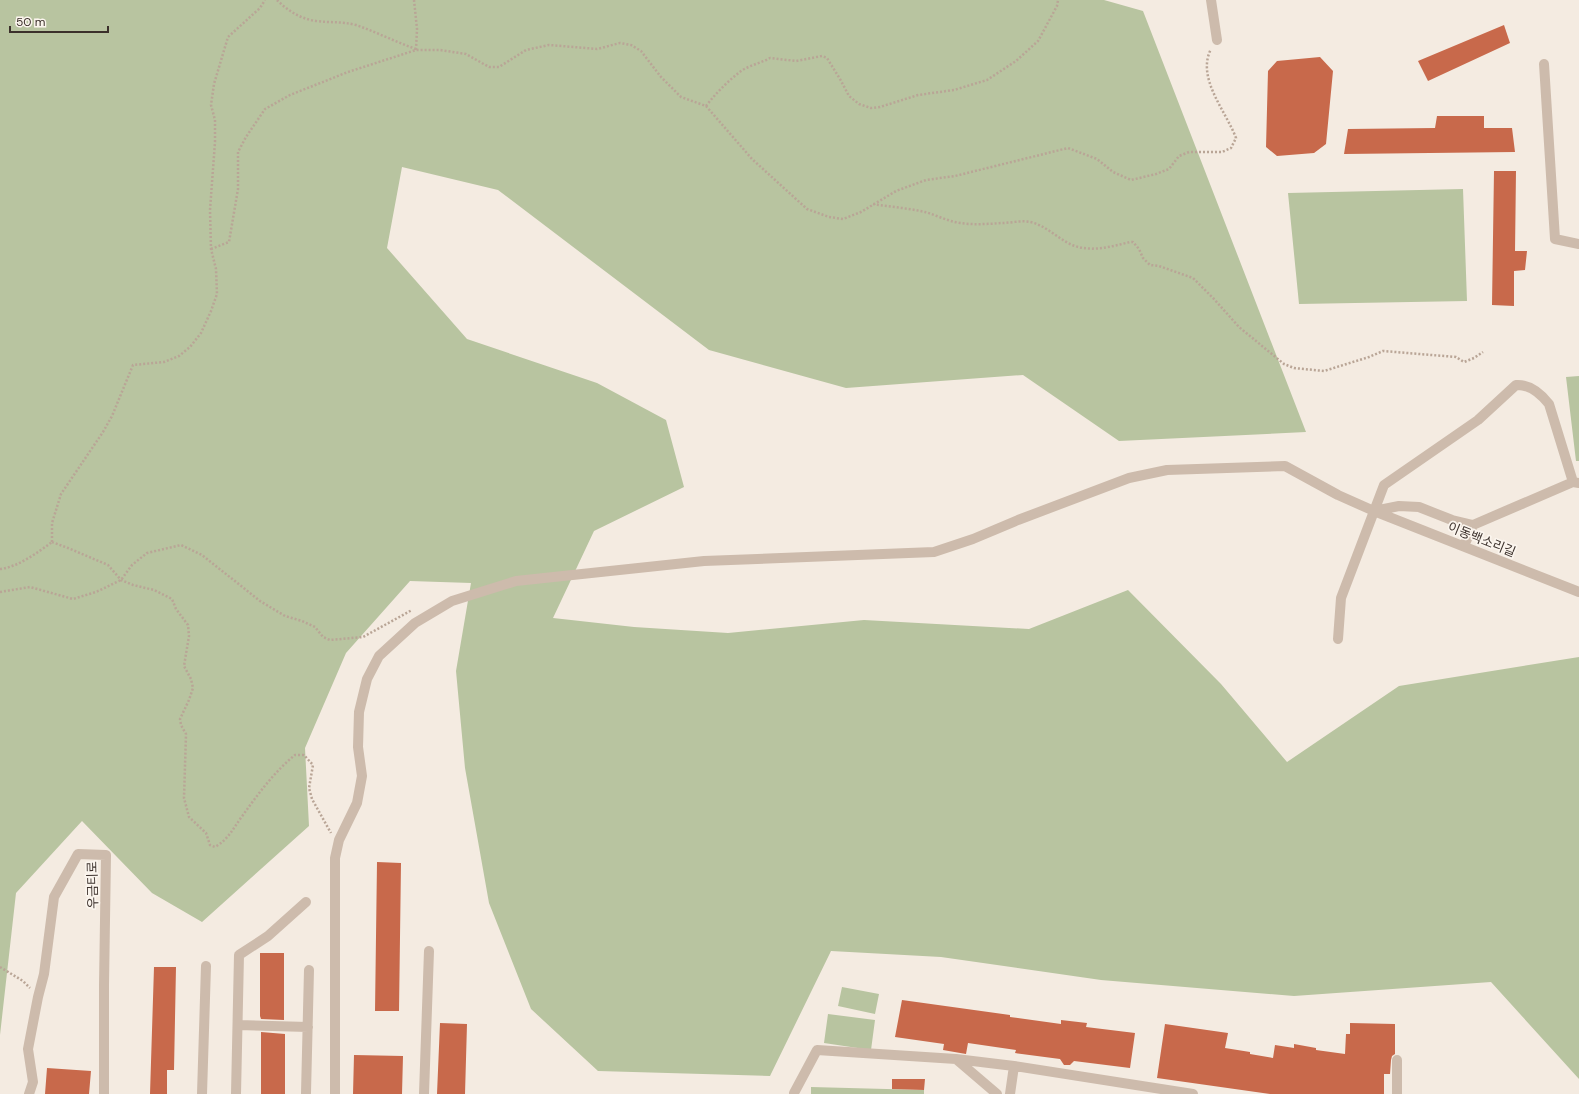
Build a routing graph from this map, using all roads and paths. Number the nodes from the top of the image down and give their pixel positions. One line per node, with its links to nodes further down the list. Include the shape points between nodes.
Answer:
1 (265, 0): 12 (path, via 260,8 228,37 214,84 211,105 215,120 210,210)
2 (277, 0): 7 (path, via 295,14 315,21 341,21)
3 (414, 0): 7 (path)
4 (1058, 0): 9 (path, via 1038,41 1016,61 987,80 954,90 918,95 871,108 858,104 848,96 827,58 822,56 796,61 770,58 742,70 716,93)
5 (1211, 0): 6 (street)
6 (1217, 40): 10 (path, via 1208,55 1208,77 1212,92 1236,138 1231,148 1222,152 1189,152 1180,156 1169,168 1131,180 1113,172 1097,159 1068,148 955,176 926,180 896,191)
7 (416, 50): 9 (path, via 466,54 489,67 499,67 526,50 549,45 597,49 620,43 631,45 641,50 661,77 682,97); 12 (path, via 348,72 290,95 265,109 238,152 238,189 229,242)
8 (1544, 64): 11 (street, via 1555,239)
9 (706, 106): 10 (path, via 752,159 808,209 843,219)
10 (873, 204): 13 (path, via 926,212 959,223 1029,222 1043,227 1069,244 1082,248 1091,249 1133,242 1145,262 1193,278 1239,327 1284,364 1294,368 1324,371 1383,350 1456,357 1464,362)
11 (1579, 244)
12 (211, 249): 17 (path, via 216,269 217,294 200,333 190,347 179,356 164,362 134,365 103,432 61,494 52,522)
13 (1483, 352)
14 (1576, 483): 15 (street, via 1549,404 1542,394 1524,384 1516,385 1478,420 1384,485); 16 (street)
15 (1374, 511): 16 (street, via 1399,506 1419,507 1452,520); 18 (street, 이동백소리길); 24 (street, via 1341,598); 25 (street, 이동백소리길, via 1285,466 1167,470 1130,478 934,552 704,561 516,581 452,601 415,623 379,656 367,679 359,712 358,747 362,776 357,803)
16 (1474, 525): 18 (street)
17 (52, 542): 19 (path, via 34,555); 20 (path, via 108,565)
18 (1464, 546): 22 (street, 이동백소리길)
19 (0, 569)
20 (121, 580): 21 (path, via 73,599 30,587); 23 (path, via 132,565 147,553 181,545 202,555 260,601 285,616 315,628 323,637 330,640 363,637); 25 (path, via 154,590 172,599 188,625 189,636 184,666 193,688 180,719 186,734 184,798 189,817 206,833 210,845 215,847 227,838 285,763 295,755 304,755 313,765 308,788 331,835)
21 (0, 592)
22 (1579, 592)
23 (417, 608)
24 (1338, 639)
25 (339, 840): 43 (street, 이동백소리길, via 335,858)
26 (306, 902): 32 (street, via 268,936 240,955)
27 (429, 951): 44 (street)
28 (206, 966): 41 (street)
29 (0, 967): 31 (path, via 24,981)
30 (309, 970): 33 (street)
31 (38, 997): 39 (street, 우금티로, via 28,1049 33,1082); 40 (street, 우금티로, via 44,974 54,897 78,854 106,855)
32 (238, 1025): 33 (street); 42 (street)
33 (308, 1027): 37 (street)
34 (956, 1059): 36 (street); 38 (street, via 817,1050); 45 (street)
35 (1397, 1060): 48 (street)
36 (1014, 1066): 46 (street); 47 (street)
37 (306, 1093)
38 (794, 1093)
39 (29, 1094)
40 (104, 1094)
41 (202, 1094)
42 (236, 1094)
43 (335, 1094)
44 (424, 1094)
45 (997, 1094)
46 (1010, 1094)
47 (1193, 1094)
48 (1397, 1094)

